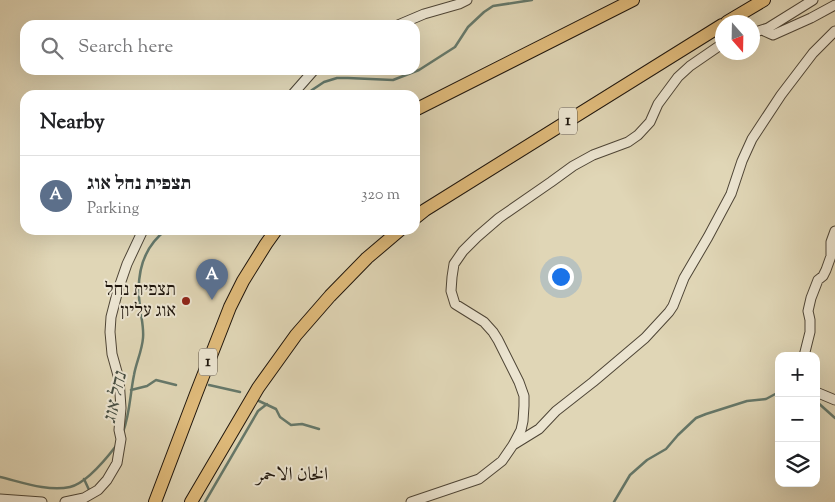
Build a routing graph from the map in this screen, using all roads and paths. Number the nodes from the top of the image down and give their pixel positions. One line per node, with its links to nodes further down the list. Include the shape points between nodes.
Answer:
1 (467, 0): 7 (street)
2 (633, 0): 15 (highway)
3 (764, 0): 6 (highway)
4 (813, 0): 9 (street)
5 (835, 6): 11 (street, via 773,35)
6 (739, 15)
7 (410, 20)
8 (715, 29): 16 (highway, 1)
9 (760, 30)
10 (835, 31): 24 (street, via 797,74 752,138 731,194 684,278 669,312 645,338 556,411 539,429)
11 (760, 32)
12 (715, 49): 24 (street, via 678,77 638,135 573,166 499,218 463,251 454,264 451,291 455,304 484,322 493,332 524,396 521,430)
13 (310, 75): 14 (street)
14 (296, 90)
15 (420, 107)
16 (420, 214)
17 (835, 231): 21 (street, via 826,270 811,298 808,311 810,332)
18 (141, 235): 27 (street, via 127,264 111,317 112,354 119,379 121,408 117,463 98,490 84,498)
19 (273, 235): 28 (highway, 1, via 230,307)
20 (394, 235): 29 (highway, via 366,258 296,335 258,388)
21 (805, 352)
22 (820, 394): 23 (street)
23 (835, 400)
24 (513, 445): 30 (street, via 502,461 479,479)
25 (0, 499): 26 (street)
26 (42, 502)
27 (65, 502)
28 (155, 502)
29 (191, 502)
30 (411, 502)

